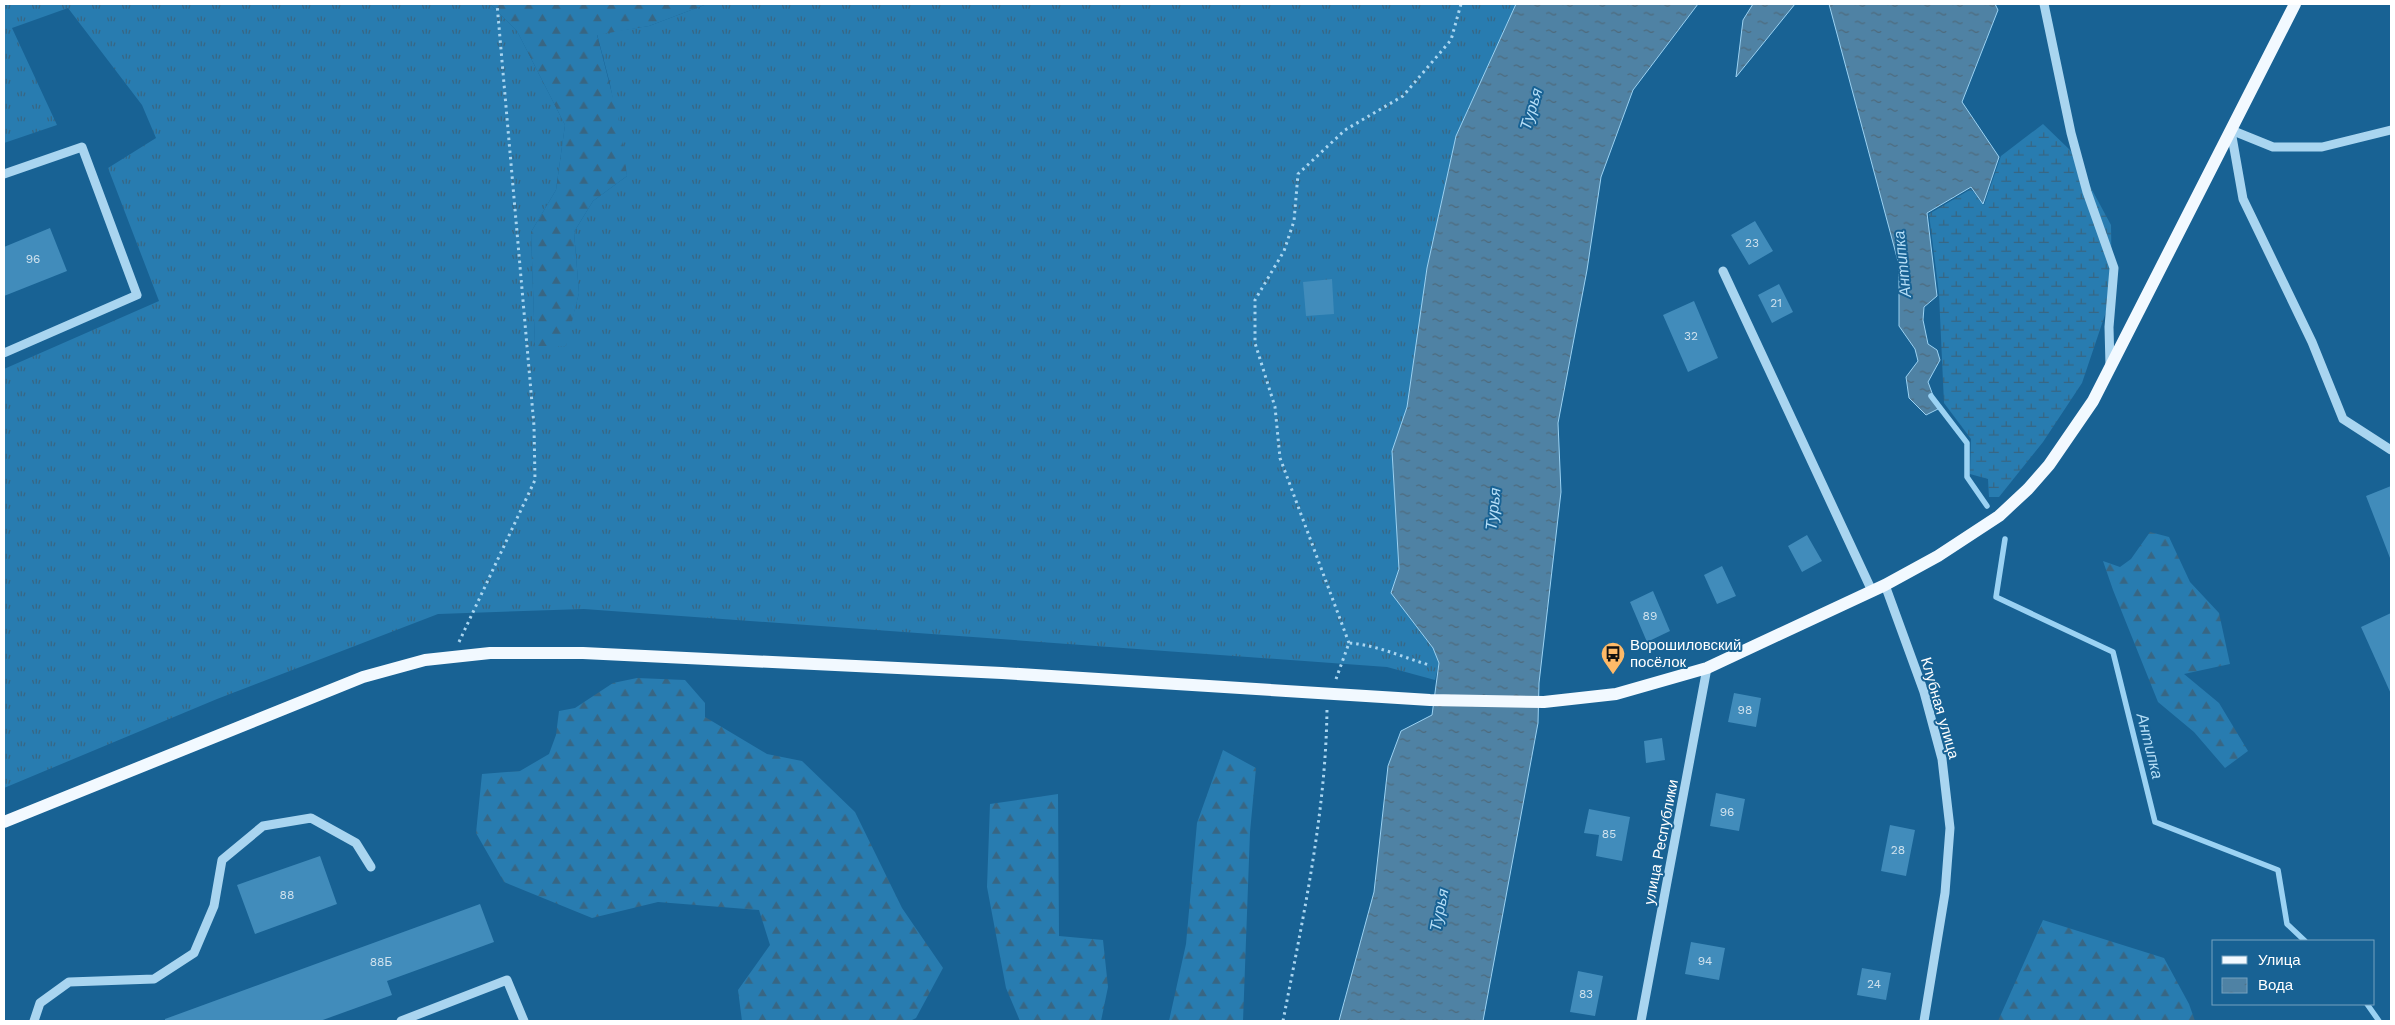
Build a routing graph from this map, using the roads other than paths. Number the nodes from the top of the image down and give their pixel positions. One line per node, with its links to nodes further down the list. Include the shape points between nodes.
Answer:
1 (2044, 4): 8 (street, via 2087,192 2114,268 2109,327)
2 (2295, 4): 3 (main road)
3 (2231, 130): 4 (street, via 2273,147 2322,147); 8 (main road); 9 (street, via 2243,199 2312,342 2343,419)
4 (2391, 130)
5 (4, 174): 7 (street, via 82,147 136,295)
6 (1723, 271): 11 (street)
7 (4, 353)
8 (2110, 369): 10 (main road, via 2093,401 2050,465 2028,489 1991,521 1938,556)
9 (2391, 450)
10 (1885, 585): 11 (main road); 19 (street, Клубная улица, via 1924,692 1942,759 1950,828 1946,893)
11 (1872, 591): 12 (main road)
12 (1707, 668): 13 (main road, via 1616,694 1544,702 1430,700 1002,673 583,653 490,653 425,660 362,677); 18 (street, улица Республики)
13 (4, 822)
14 (371, 867): 15 (street, via 356,844 311,818 263,826 222,860 214,906 194,952 154,979 69,982 40,1003)
15 (34, 1021)
16 (401, 1021): 17 (street, via 507,980)
17 (524, 1021)
18 (1641, 1021)
19 (1924, 1021)

